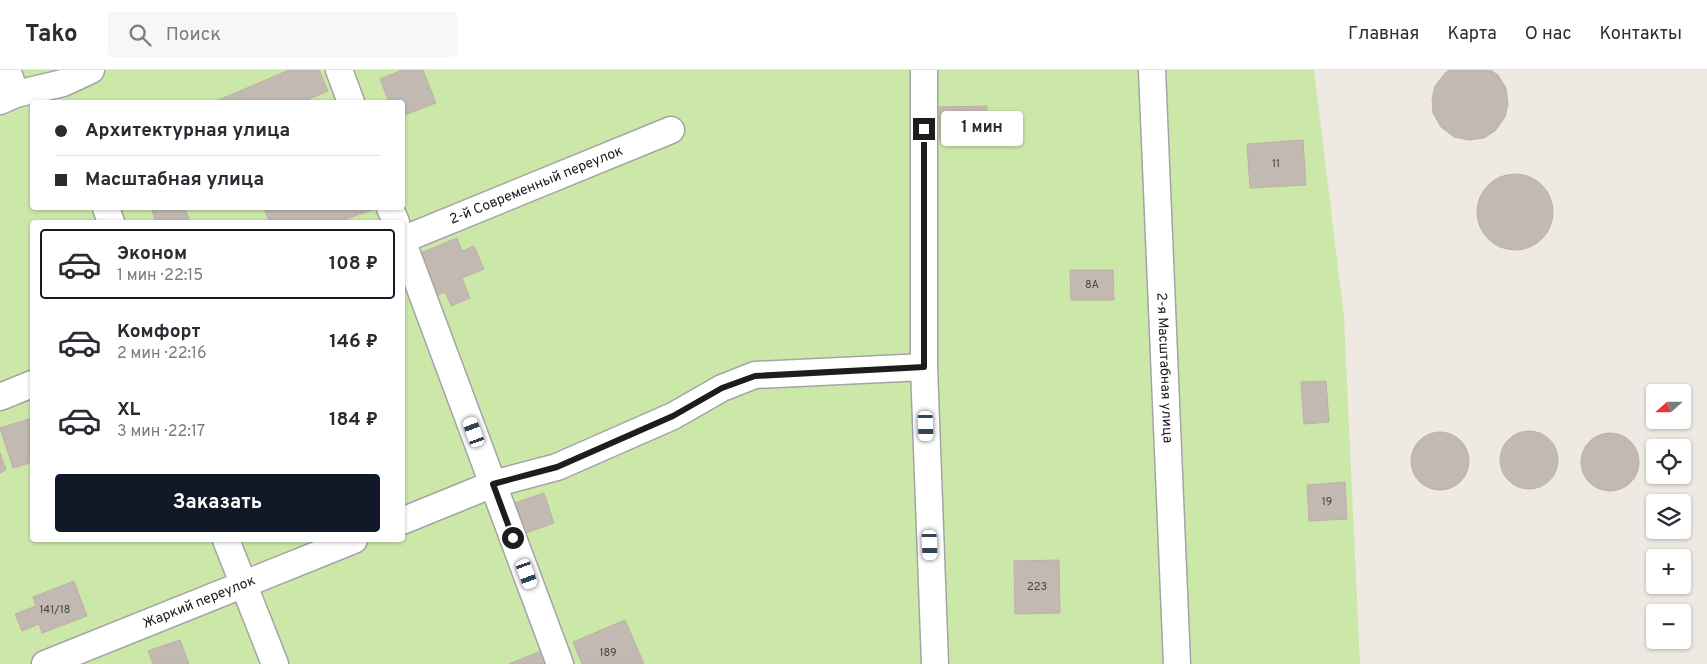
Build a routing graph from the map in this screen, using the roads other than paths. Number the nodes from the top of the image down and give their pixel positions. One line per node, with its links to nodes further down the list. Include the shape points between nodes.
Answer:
1 (7, 70): 7 (lane)
2 (91, 70): 6 (lane)
3 (339, 70): 8 (lane)
4 (924, 70): 12 (lane)
5 (1152, 70): 24 (lane, 2-я Масштабная улица)
6 (66, 93): 7 (lane)
7 (8, 97)
8 (350, 100)
9 (671, 130): 10 (lane, 2-й Современный переулок)
10 (405, 239)
11 (405, 245): 15 (lane)
12 (924, 367): 15 (lane, via 755,376 722,388 673,416 557,467); 23 (lane)
13 (30, 385): 14 (lane)
14 (0, 397)
15 (493, 484): 16 (lane); 22 (lane)
16 (405, 519)
17 (227, 542): 19 (lane)
18 (349, 542): 19 (lane, Жаркий переулок)
19 (243, 585): 20 (lane, Жаркий переулок); 21 (lane)
20 (45, 664)
21 (275, 664)
22 (560, 664)
23 (935, 664)
24 (1177, 664)

